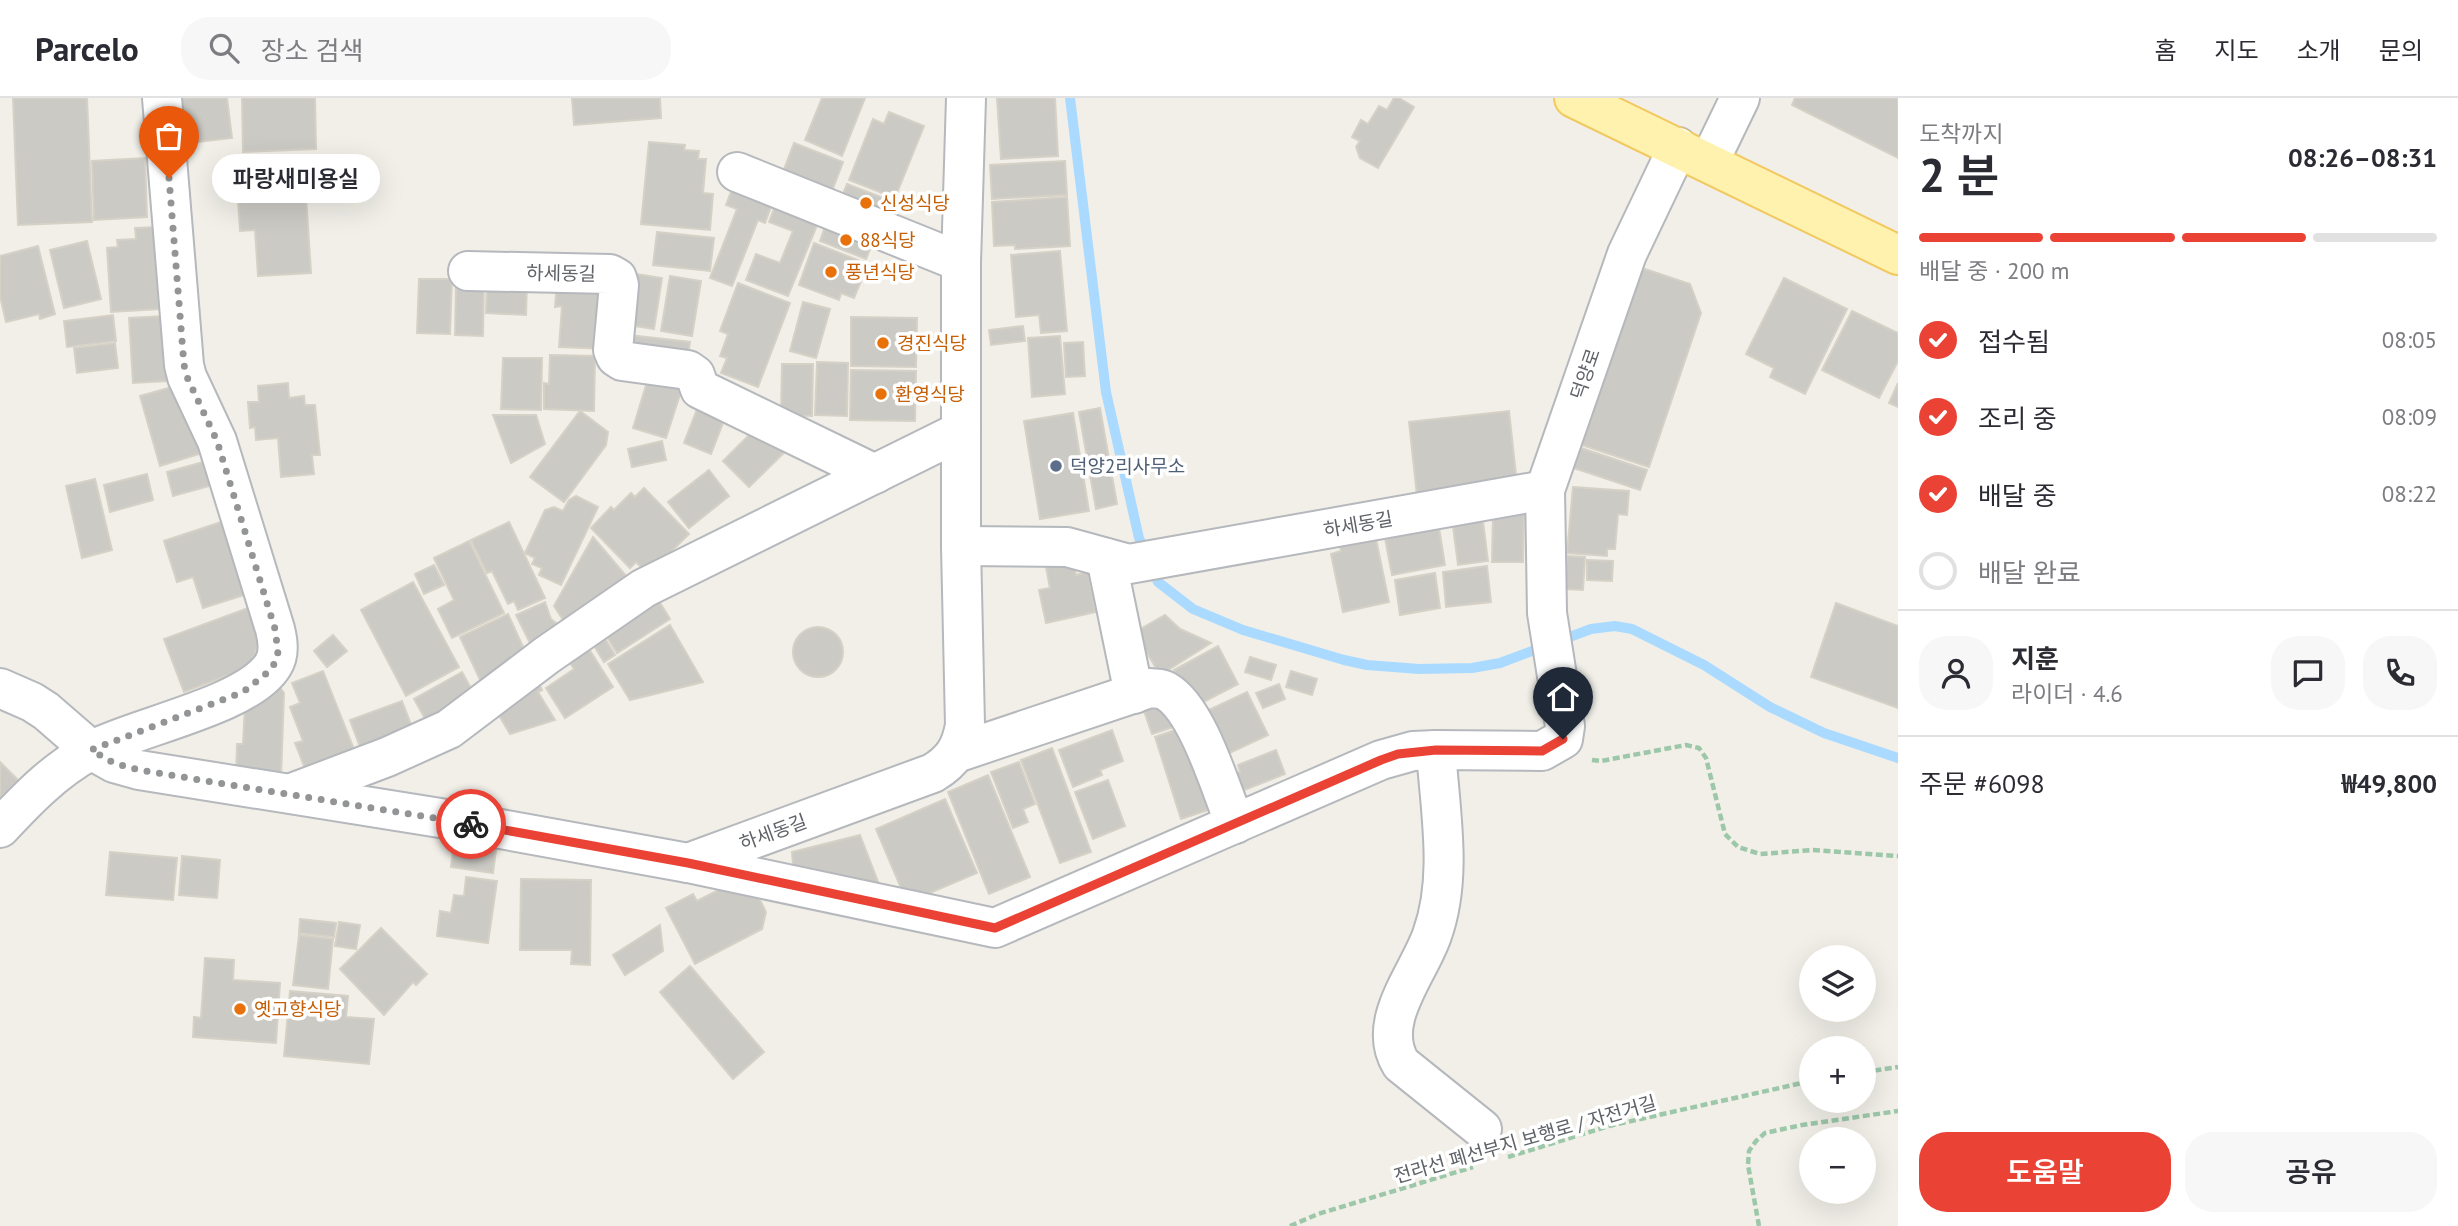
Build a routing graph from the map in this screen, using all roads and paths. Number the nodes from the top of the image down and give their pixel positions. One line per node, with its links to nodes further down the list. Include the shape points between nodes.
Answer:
1 (162, 98): 18 (street, via 184,365 217,441 275,629 278,652 267,673 243,692)
2 (966, 98): 8 (street)
3 (1574, 98): 5 (main road)
4 (1740, 98): 5 (street, 덕양로)
5 (1693, 155): 7 (main road); 12 (street, 덕양로, via 1627,254)
6 (737, 172): 8 (street)
7 (1898, 255)
8 (961, 262): 10 (street)
9 (468, 271): 11 (street, 하세동길, via 610,274 619,285 616,357 688,370 700,389)
10 (961, 431): 11 (street); 13 (street)
11 (875, 474): 21 (street, via 644,588 449,729)
12 (1545, 490): 14 (street, 하세동길, via 1171,558); 17 (street, 덕양로, via 1547,613 1565,726)
13 (961, 546): 14 (street, via 1067,547); 20 (street, via 965,725)
14 (1117, 561): 16 (street)
15 (0, 688): 18 (street, via 46,711)
16 (1134, 694): 20 (street, 하세동길); 22 (street, 하세동길, via 1160,689 1185,709 1195,723)
17 (1563, 739): 19 (street, via 1542,751); 24 (path, via 1594,760 1686,745 1699,748 1706,758 1725,834 1749,852 1812,850)
18 (91, 750): 21 (street, via 139,770); 23 (street, via 59,770)
19 (1436, 750): 22 (street, via 1381,760); 30 (street, via 1444,881 1440,911 1394,1019 1391,1038 1401,1064)
20 (956, 753): 25 (street, 하세동길, via 933,773)
21 (289, 794): 25 (street)
22 (1235, 824): 25 (street, via 995,928)
23 (0, 828)
24 (1898, 856)
25 (688, 863)
26 (1898, 1067): 27 (path)
27 (1876, 1070)
28 (1799, 1084): 30 (path, 전라선 폐선부지 보행로 / 자전거길, via 1609,1126)
29 (1898, 1111): 33 (path, via 1802,1125 1766,1133 1756,1141 1748,1165)
30 (1493, 1144)
31 (1477, 1166): 32 (path, 전라선 폐선부지 보행로 / 자전거길)
32 (1290, 1226)
33 (1759, 1226)

